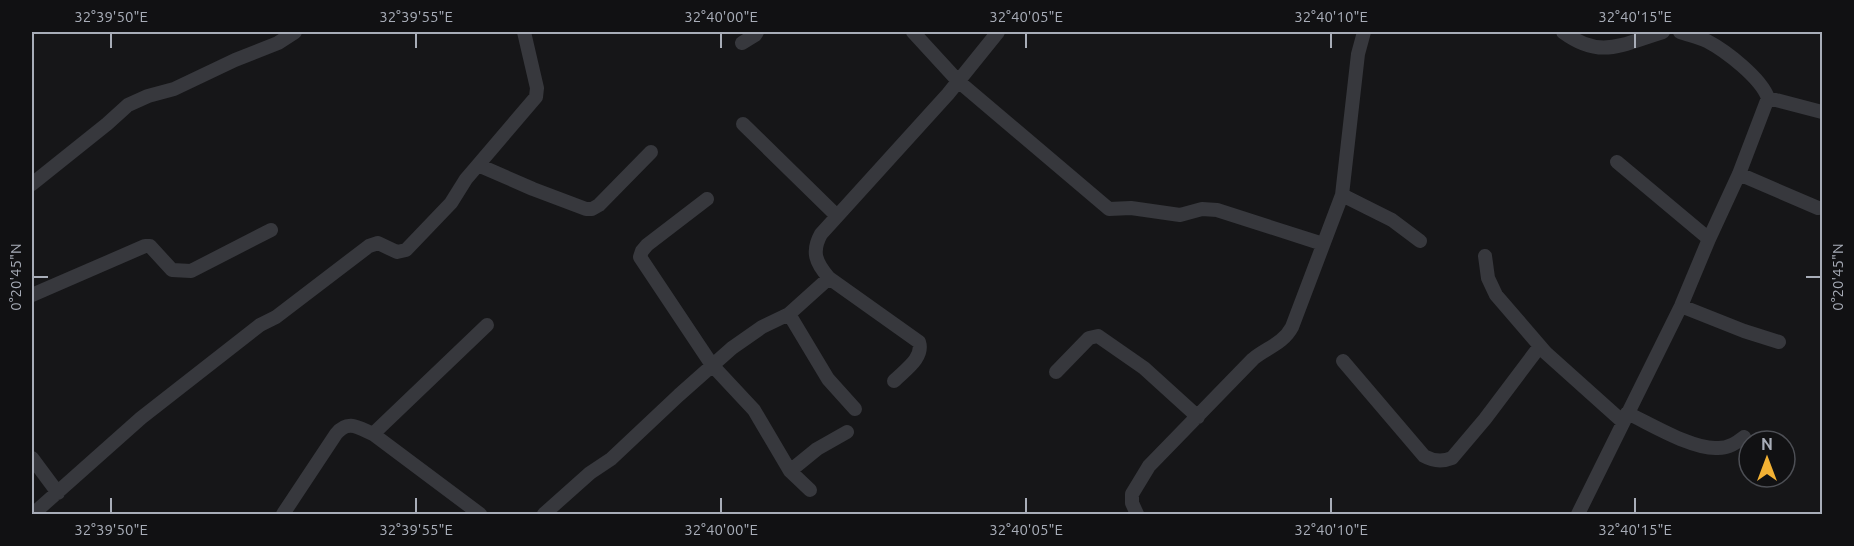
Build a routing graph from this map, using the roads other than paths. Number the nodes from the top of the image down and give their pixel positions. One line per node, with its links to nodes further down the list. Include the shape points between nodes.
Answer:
1 (299, 32): 20 (street, via 174,89 128,105)
2 (524, 32): 18 (street, via 536,97)
3 (757, 32): 11 (street)
4 (913, 32): 12 (street)
5 (998, 32): 12 (street)
6 (1364, 32): 21 (street, via 1358,54)
7 (1563, 32): 10 (street, via 1590,47 1608,49)
8 (1663, 32): 10 (street)
9 (1680, 32): 13 (street, via 1706,40 1729,56 1764,88)
10 (1645, 34)
11 (742, 43)
12 (958, 81): 24 (street); 28 (street, via 1109,209 1180,215 1216,210)
13 (1768, 98): 14 (street); 19 (street)
14 (1822, 112)
15 (743, 124): 24 (street)
16 (651, 152): 18 (street, via 592,209)
17 (1617, 162): 26 (street)
18 (478, 165): 50 (street, via 451,203 406,250 397,252 378,243 369,246 141,418)
19 (1739, 174): 23 (street); 26 (street)
20 (32, 183)
21 (1342, 195): 27 (street, via 1392,220); 28 (street)
22 (706, 199): 38 (street, via 647,246 640,257)
23 (1818, 208)
24 (837, 216): 30 (street, via 815,248 816,261)
25 (271, 230): 31 (street, via 192,271 172,270 150,246 145,246)
26 (1709, 239): 32 (street)
27 (1420, 241)
28 (1323, 243): 42 (street, via 1288,334 1252,359)
29 (1485, 256): 36 (street, via 1492,288)
30 (829, 278): 33 (street); 40 (street, via 919,342 916,359)
31 (32, 295)
32 (1681, 306): 35 (street); 43 (street)
33 (789, 314): 38 (street, via 762,327); 41 (street, via 828,379)
34 (487, 325): 45 (street)
35 (1779, 342)
36 (1540, 346): 37 (street, via 1485,419 1446,461 1424,456); 43 (street, via 1571,376)
37 (1343, 361)
38 (712, 365): 48 (street, via 754,410); 54 (street, via 619,452)
39 (1056, 372): 42 (street, via 1089,338 1098,336 1144,368)
40 (894, 381)
41 (855, 409)
42 (1198, 417): 55 (street, via 1142,476 1132,494)
43 (1625, 417): 46 (street, via 1700,447 1719,448); 56 (street)
44 (847, 432): 48 (street)
45 (373, 434): 52 (street, via 355,425 341,428); 53 (street)
46 (1737, 442)
47 (32, 458): 50 (street)
48 (789, 471): 49 (street)
49 (810, 490)
50 (58, 494): 51 (street)
51 (33, 514)
52 (283, 514)
53 (480, 514)
54 (544, 514)
55 (1137, 514)
56 (1578, 514)

